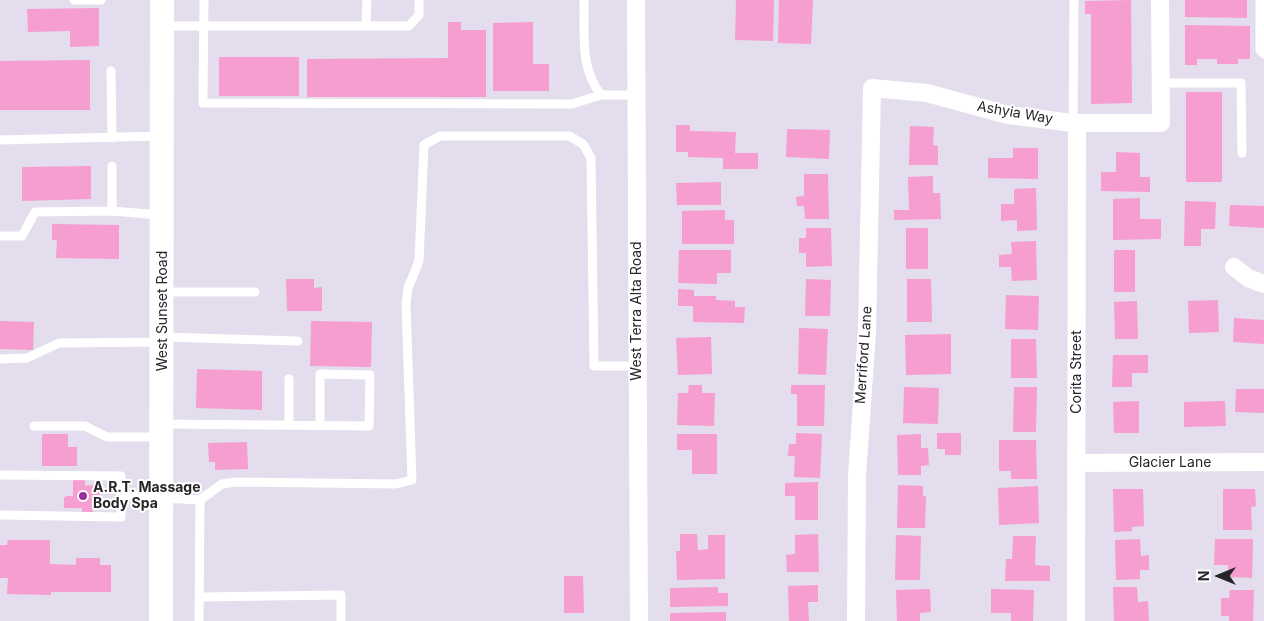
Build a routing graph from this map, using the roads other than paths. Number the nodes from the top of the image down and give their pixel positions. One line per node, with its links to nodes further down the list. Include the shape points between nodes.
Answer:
1 (74, 0): 2 (lane)
2 (101, 0)
3 (162, 0): 13 (main road, West Sunset Road)
4 (204, 0): 14 (lane)
5 (367, 0): 15 (lane)
6 (419, 0): 15 (lane, via 419,15 409,26)
7 (584, 0): 20 (lane, via 585,61 590,81)
8 (636, 0): 21 (street, West Terra Alta Road)
9 (1074, 0): 22 (lane)
10 (1160, 0): 18 (street)
11 (1260, 0): 12 (lane)
12 (1262, 10): 16 (lane, via 1260,50)
13 (162, 26): 14 (lane); 23 (main road, West Sunset Road)
14 (204, 26): 15 (lane); 20 (lane, via 203,103 572,104)
15 (366, 26)
16 (1264, 54)
17 (111, 71): 24 (lane)
18 (1161, 83): 22 (street, Ashyia Way, via 1161,123); 26 (lane, via 1241,83)
19 (872, 88): 22 (street, Ashyia Way, via 927,93 1008,114); 56 (street, Merriford Lane, via 867,332 857,475)
20 (601, 94): 21 (lane)
21 (637, 94): 38 (street, West Terra Alta Road)
22 (1075, 123): 45 (street, Corita Street)
23 (162, 136): 24 (lane); 29 (main road, West Sunset Road)
24 (112, 138): 25 (lane)
25 (0, 140)
26 (1242, 153)
27 (112, 166): 28 (lane)
28 (112, 211): 29 (lane); 30 (lane, via 35,212 22,236)
29 (162, 216): 33 (main road, West Sunset Road)
30 (0, 236)
31 (1234, 266): 32 (street, via 1248,278)
32 (1264, 284)
33 (163, 292): 34 (lane); 35 (main road, West Sunset Road)
34 (255, 292)
35 (163, 339): 36 (lane); 37 (lane, via 59,344 27,358); 43 (main road, West Sunset Road)
36 (298, 341)
37 (0, 359)
38 (638, 366): 49 (lane, via 594,366 591,158 583,144 569,136 440,136 424,145 419,261 408,288 406,304 412,480 396,484 237,482 222,484); 55 (street, West Terra Alta Road)
39 (289, 379): 40 (lane)
40 (289, 424): 41 (lane); 43 (lane)
41 (320, 424): 41 (lane, via 369,426 370,375 320,374)
42 (34, 426): 43 (lane, via 85,426 107,436)
43 (163, 431): 48 (main road, West Sunset Road)
44 (1264, 462): 45 (street, Glacier Lane)
45 (1076, 463): 57 (street, Corita Street)
46 (0, 475): 47 (lane, via 121,476)
47 (121, 495): 48 (lane); 50 (lane, via 121,517)
48 (162, 497): 49 (lane); 52 (main road, West Sunset Road)
49 (200, 500): 51 (lane)
50 (0, 515)
51 (199, 596): 53 (lane); 54 (lane, via 341,595)
52 (161, 621)
53 (199, 621)
54 (341, 621)
55 (638, 621)
56 (856, 621)
57 (1076, 621)

